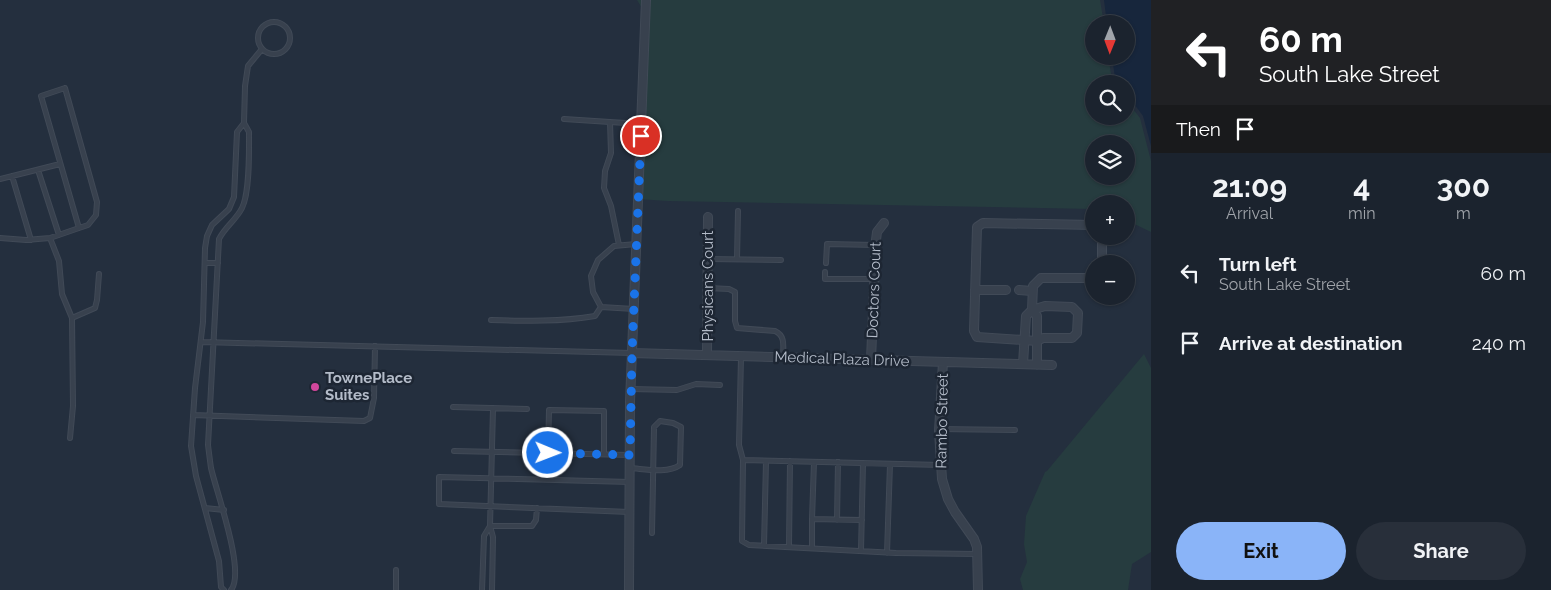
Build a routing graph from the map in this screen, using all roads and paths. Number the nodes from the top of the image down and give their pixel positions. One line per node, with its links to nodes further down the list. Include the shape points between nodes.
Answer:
1 (646, 0): 6 (street)
2 (262, 49): 2 (lane, via 271,54 282,52 289,44 287,28 278,22 264,26 258,39); 5 (lane, via 248,66)
3 (564, 119): 4 (lane)
4 (610, 122): 6 (lane); 24 (lane, via 611,153 604,188)
5 (244, 123): 10 (lane, via 237,132); 11 (lane, via 249,132)
6 (641, 124): 22 (street)
7 (60, 164): 8 (lane); 17 (lane); 17 (lane, via 41,96 65,88 97,202 96,215 88,225)
8 (38, 170): 9 (lane); 18 (lane)
9 (12, 176): 12 (lane); 21 (lane)
10 (236, 178): 11 (lane); 28 (lane, via 229,208 212,225 207,236)
11 (247, 178): 29 (lane, via 246,198 241,209 219,239)
12 (0, 179)
13 (738, 211): 26 (lane)
14 (708, 217): 25 (street, Physicans Court)
15 (884, 224): 23 (street, Doctors Court, via 877,232)
16 (1085, 225): 36 (street, via 983,222 977,227)
17 (79, 228): 18 (lane)
18 (59, 235): 20 (lane)
19 (0, 238): 21 (lane)
20 (50, 238): 21 (lane); 43 (lane, via 59,261 62,294)
21 (31, 240)
22 (636, 244): 24 (lane); 41 (street)
23 (875, 245): 30 (lane, via 827,244); 34 (street, Doctors Court)
24 (619, 246): 40 (lane, via 614,246 598,260 591,276 593,292)
25 (708, 259): 26 (lane); 35 (street, Physicans Court)
26 (737, 259): 27 (lane)
27 (781, 260)
28 (205, 263): 29 (lane); 47 (lane)
29 (218, 263): 48 (lane)
30 (826, 263)
31 (825, 272): 34 (lane, via 826,279)
32 (98, 274): 43 (lane, via 95,308)
33 (1085, 278): 39 (street, via 1041,278 1032,286)
34 (874, 279): 54 (street, Doctors Court)
35 (708, 288): 51 (street, Physicans Court); 53 (lane, via 734,292 737,328 780,333)
36 (975, 290): 37 (street); 45 (street, via 974,331 977,337)
37 (1006, 290)
38 (1019, 290): 39 (street)
39 (1032, 291): 42 (street)
40 (601, 307): 41 (lane); 44 (lane, via 594,316 578,319)
41 (634, 309): 50 (street)
42 (1032, 310): 45 (street, via 1026,316); 46 (street, via 1036,316); 46 (street, via 1045,306 1072,307 1078,313 1078,333 1072,338)
43 (72, 318): 68 (lane)
44 (491, 320)
45 (1025, 340): 46 (street); 56 (street)
46 (1037, 341): 57 (street)
47 (200, 342): 48 (lane); 64 (lane)
48 (213, 343): 49 (lane); 65 (lane)
49 (375, 346): 50 (lane); 65 (lane, via 374,398 370,418)
50 (632, 353): 51 (street, Medical Plaza Drive); 60 (street)
51 (707, 355): 52 (street, Medical Plaza Drive)
52 (741, 356): 53 (street, Medical Plaza Drive); 74 (lane, via 739,446)
53 (783, 358): 54 (street, Medical Plaza Drive)
54 (871, 360): 55 (street, Medical Plaza Drive)
55 (943, 362): 56 (street, Medical Plaza Drive); 66 (street, Rambo Street)
56 (1024, 364): 57 (street, Medical Plaza Drive)
57 (1037, 364): 58 (street, Medical Plaza Drive)
58 (1052, 365)
59 (720, 385): 60 (lane, via 696,384 677,390)
60 (631, 389): 73 (street)
61 (453, 406): 62 (lane)
62 (492, 408): 63 (lane); 70 (lane)
63 (527, 409)
64 (193, 416): 65 (lane); 87 (lane, via 191,446)
65 (210, 416): 89 (lane, via 208,445 211,468)
66 (939, 429): 67 (lane); 81 (street, Rambo Street)
67 (1016, 430)
68 (70, 438)
69 (454, 451): 70 (lane)
70 (492, 452): 71 (lane); 84 (lane)
71 (548, 453): 72 (lane); 72 (lane, via 549,410 558,410 604,411)
72 (604, 454): 73 (lane)
73 (630, 455): 82 (street)
74 (742, 460): 75 (lane); 96 (lane, via 742,541)
75 (766, 461): 76 (lane); 96 (lane)
76 (790, 461): 77 (lane); 97 (lane)
77 (814, 462): 78 (lane); 91 (lane)
78 (838, 462): 79 (lane); 92 (lane)
79 (863, 463): 80 (lane); 93 (lane)
80 (890, 464): 81 (lane); 102 (lane)
81 (941, 465): 103 (street, Rambo Street, via 948,499 974,539)
82 (630, 468): 83 (lane); 85 (street)
83 (653, 469): 83 (lane, via 673,470 680,465 681,427 674,422 660,421 654,427); 95 (lane)
84 (491, 478): 85 (lane); 86 (lane); 86 (lane, via 439,477 439,504)
85 (630, 482): 90 (street)
86 (490, 506): 88 (lane); 94 (lane)
87 (205, 508): 89 (lane); 105 (lane)
88 (537, 508): 90 (lane); 94 (lane, via 532,526)
89 (224, 510): 106 (lane, via 234,562 234,586)
90 (629, 512): 110 (street)
91 (812, 519): 92 (lane); 98 (lane)
92 (837, 520): 93 (lane)
93 (862, 520): 100 (lane)
94 (490, 526): 99 (lane, via 484,536); 101 (lane)
95 (652, 533)
96 (764, 546): 97 (lane)
97 (789, 547): 98 (lane)
98 (812, 548): 100 (lane)
99 (484, 551): 101 (lane); 108 (lane)
100 (861, 551): 102 (lane)
101 (493, 552): 109 (lane)
102 (887, 553): 103 (lane)
103 (978, 554): 111 (street, Rambo Street)
104 (396, 570): 107 (lane)
105 (224, 590)
106 (231, 590)
107 (396, 590)
108 (482, 590)
109 (492, 590)
110 (629, 590)
111 (978, 590)

